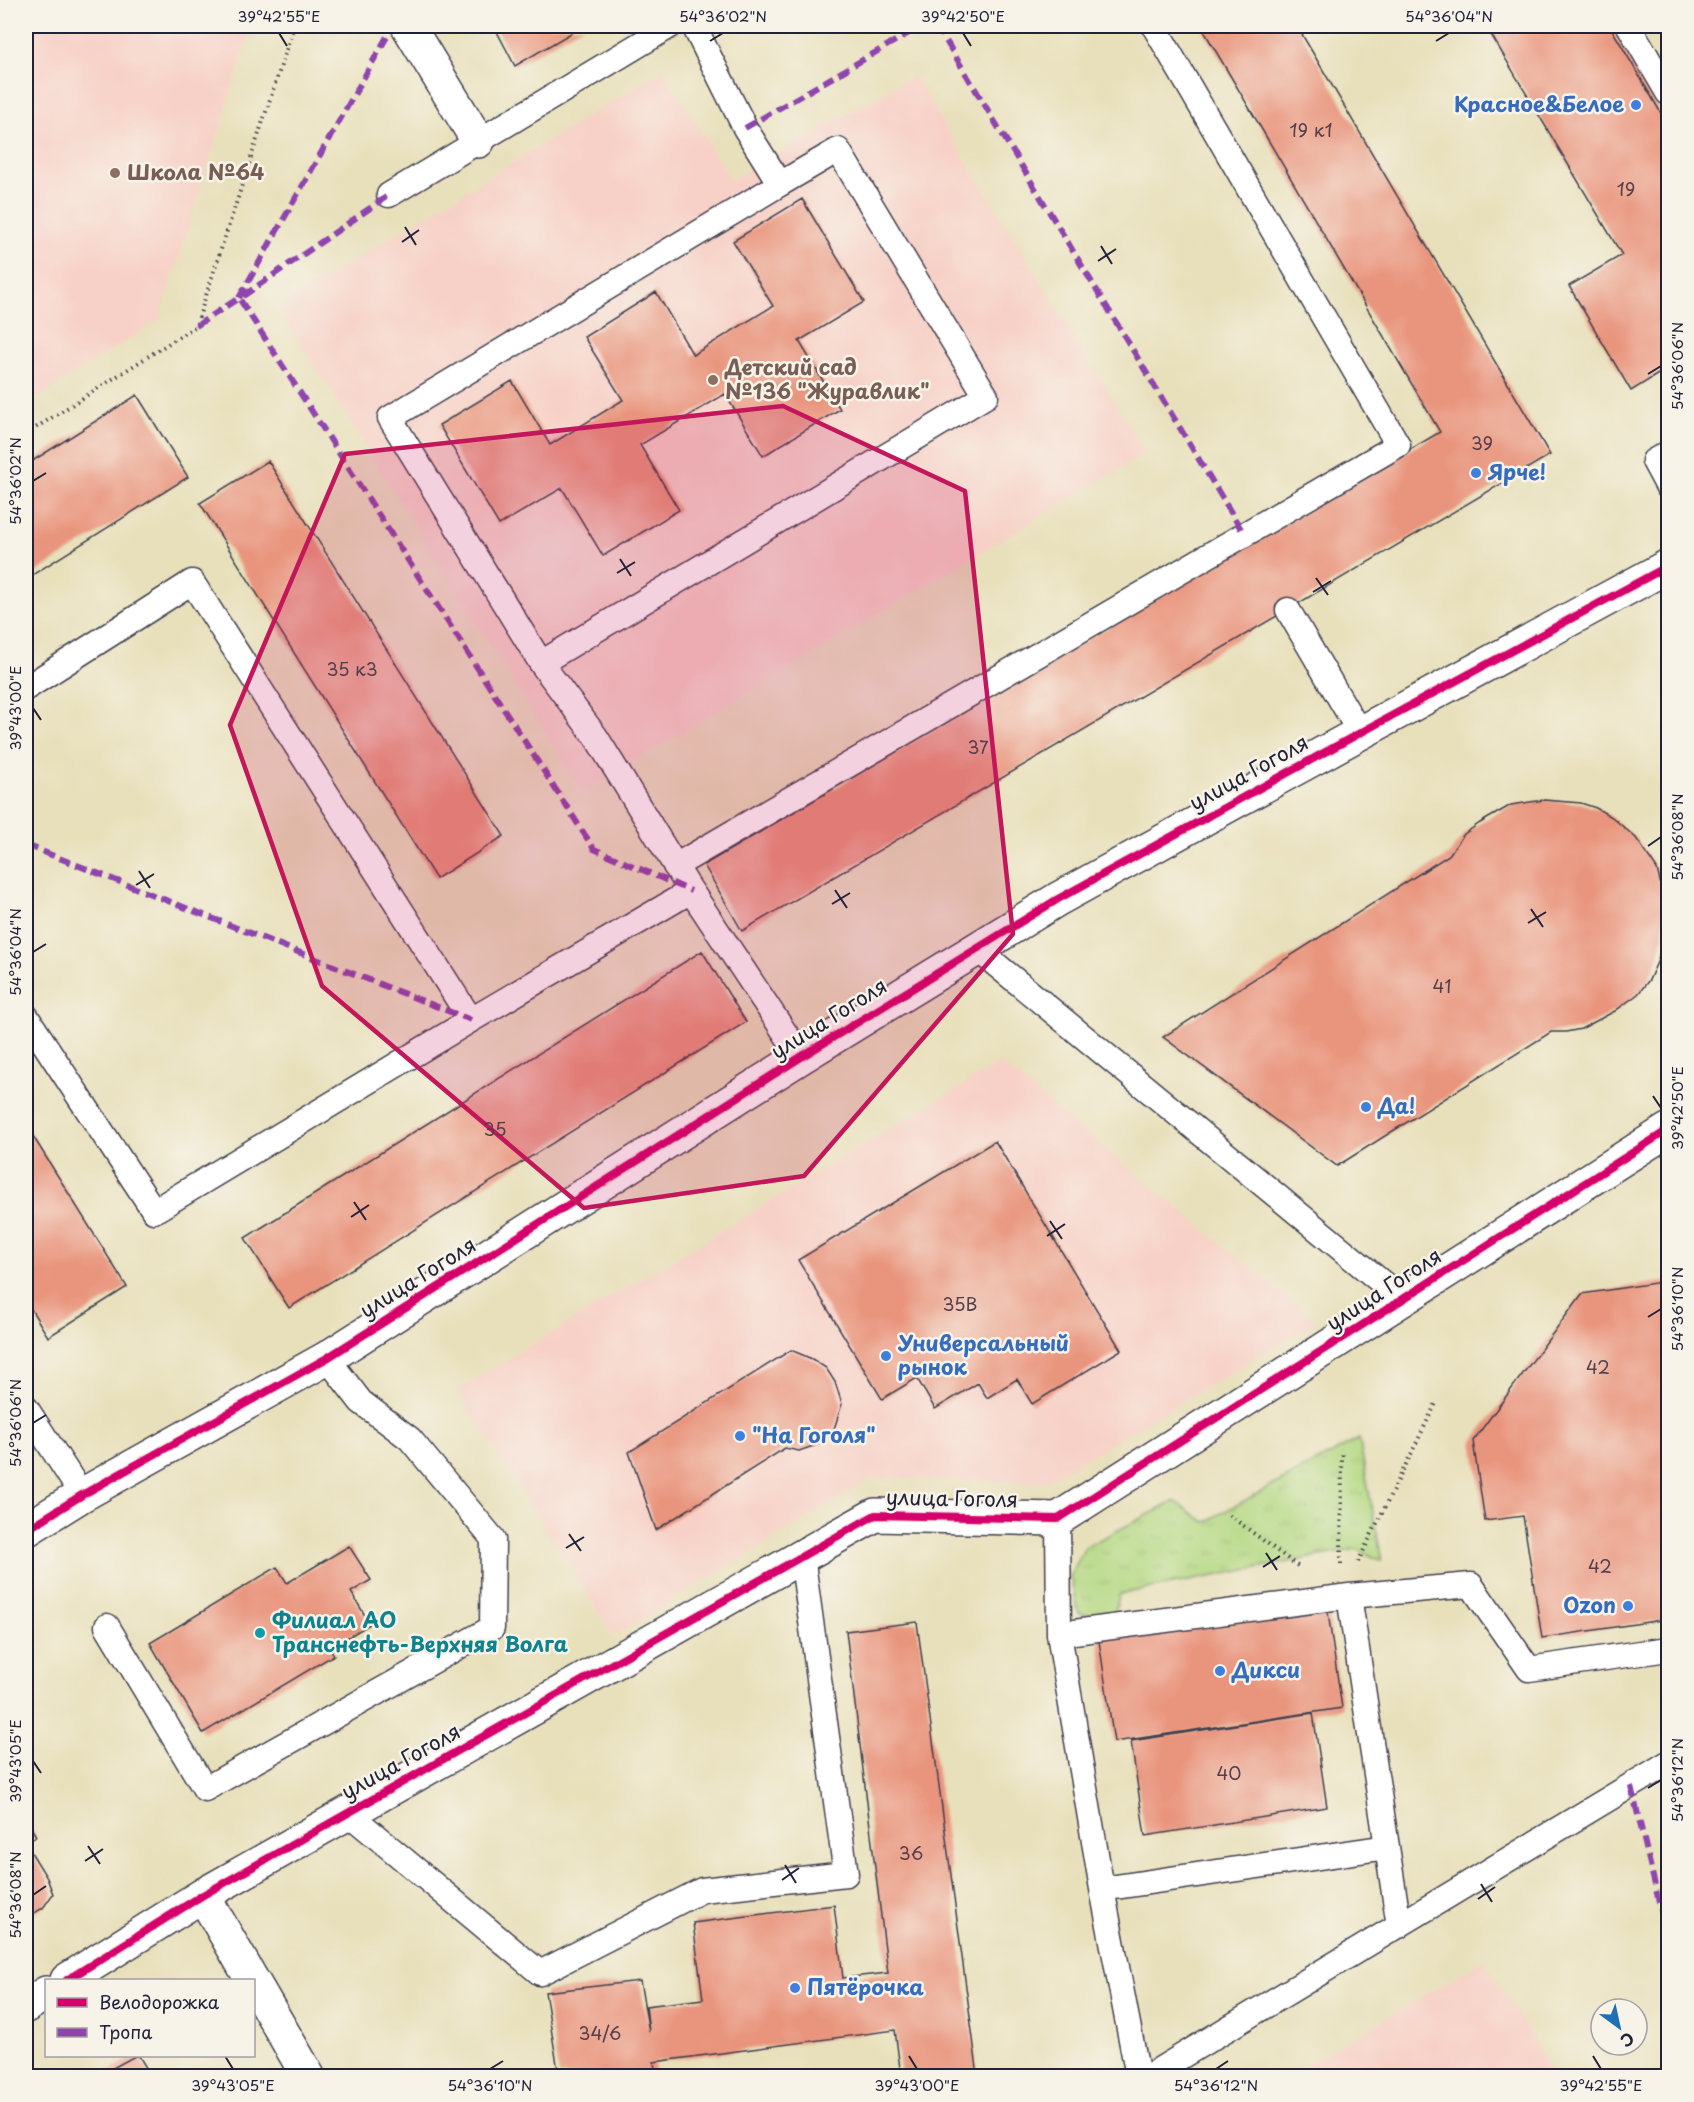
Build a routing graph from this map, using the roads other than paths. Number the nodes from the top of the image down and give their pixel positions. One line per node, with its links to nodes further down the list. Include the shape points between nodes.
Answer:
1 (408, 26): 8 (street)
2 (670, 26): 8 (lane)
3 (694, 26): 9 (lane, via 745,128)
4 (1154, 26): 18 (lane, via 1398,445 1247,539)
5 (1629, 26): 6 (lane)
6 (1662, 66): 7 (lane)
7 (1668, 93)
8 (478, 141): 10 (lane)
9 (780, 184): 15 (lane, via 390,418); 15 (lane, via 838,150 986,396)
10 (388, 195)
11 (1668, 453): 12 (lane, via 1654,461)
12 (1668, 487)
13 (1668, 567): 17 (street, улица Гоголя)
14 (1288, 610): 17 (lane)
15 (541, 663): 18 (lane, via 596,737)
16 (26, 688): 22 (lane, via 192,582)
17 (1360, 733): 20 (street, улица Гоголя, via 1058,899)
18 (675, 866): 19 (lane)
19 (691, 891): 22 (lane); 23 (lane)
20 (977, 949): 23 (street, улица Гоголя); 25 (lane)
21 (26, 1016): 22 (lane, via 154,1211)
22 (471, 1020)
23 (801, 1057): 26 (street, улица Гоголя)
24 (1668, 1130): 25 (street, улица Гоголя)
25 (1402, 1299): 29 (street, улица Гоголя)
26 (327, 1358): 28 (street, улица Гоголя); 33 (lane, via 361,1402 410,1439 493,1539 492,1628 205,1789)
27 (26, 1408): 28 (lane)
28 (82, 1495): 30 (street, улица Гоголя)
29 (1058, 1519): 31 (street, улица Гоголя, via 875,1515); 34 (lane)
30 (26, 1530)
31 (802, 1556): 37 (street, улица Гоголя); 37 (lane, via 846,1874 702,1890 540,1972)
32 (1345, 1597): 34 (lane); 35 (lane, via 1471,1585 1529,1668); 38 (lane)
33 (107, 1626)
34 (1059, 1634): 39 (lane)
35 (1668, 1649)
36 (1667, 1767): 41 (lane)
37 (348, 1813): 40 (street, улица Гоголя)
38 (1387, 1847): 39 (lane); 41 (lane)
39 (1102, 1889): 48 (lane)
40 (203, 1895): 42 (street, улица Гоголя); 43 (street)
41 (1399, 1926): 49 (lane)
42 (69, 1979)
43 (251, 1979)
44 (255, 1985): 47 (street)
45 (45, 1994): 46 (street)
46 (26, 2006)
47 (308, 2076)
48 (1138, 2076)
49 (1149, 2076)

